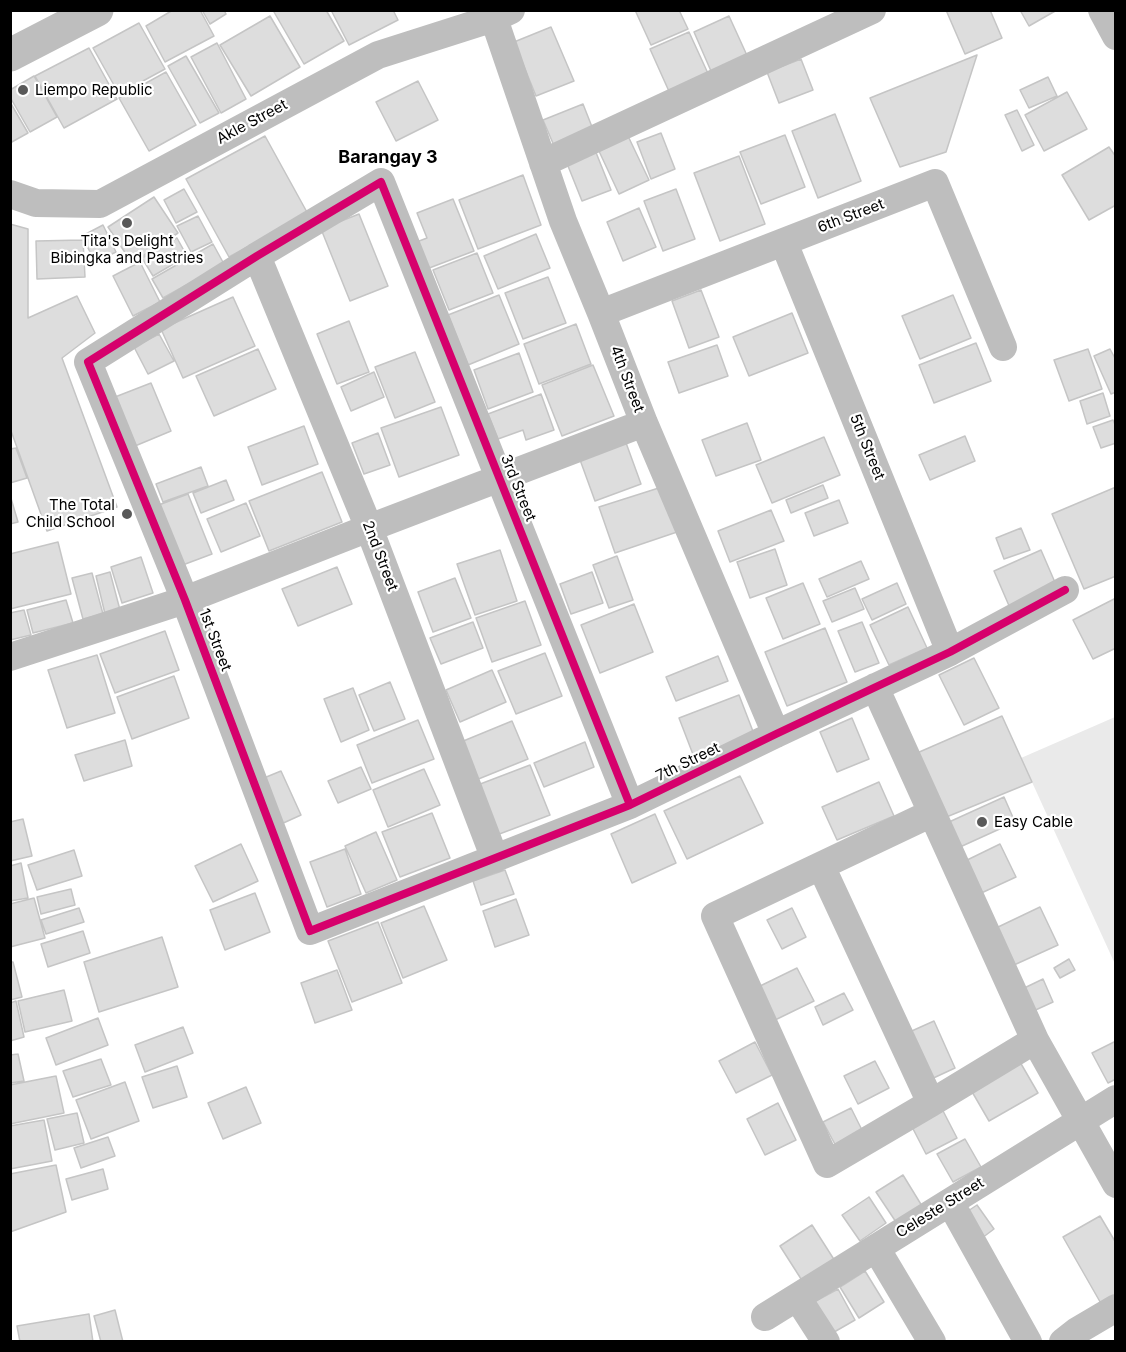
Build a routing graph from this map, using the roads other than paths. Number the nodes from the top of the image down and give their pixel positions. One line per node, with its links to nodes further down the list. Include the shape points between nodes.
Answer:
1 (97, 10): 6 (street)
2 (872, 10): 7 (street)
3 (1102, 10): 5 (street)
4 (499, 13): 7 (street, 4th Street); 8 (street, Akle Street, via 378,55 100,204 36,203)
5 (1116, 36)
6 (10, 55)
7 (543, 163): 11 (street, 4th Street)
8 (10, 194)
9 (784, 243): 11 (street, 6th Street); 12 (street, 6th Street, via 935,183); 18 (street, 5th Street)
10 (257, 256): 14 (street, 3rd Street, via 381,182); 15 (street, 2nd Street); 17 (street, 1st Street, via 88,362)
11 (601, 313): 13 (street, 4th Street)
12 (1003, 347)
13 (644, 423): 14 (street); 21 (street, 4th Street)
14 (500, 479): 15 (street); 22 (street, 3rd Street)
15 (369, 528): 17 (street); 24 (street, 2nd Street)
16 (1065, 590): 18 (street, 7th Street)
17 (185, 600): 19 (street); 26 (street, 1st Street)
18 (950, 652): 20 (street, 7th Street)
19 (10, 657)
20 (875, 687): 21 (street, 7th Street); 23 (street)
21 (776, 734): 22 (street, 7th Street)
22 (630, 805): 24 (street, 7th Street)
23 (932, 813): 25 (street); 27 (street)
24 (495, 859): 26 (street, 7th Street)
25 (821, 866): 29 (street); 29 (street, via 715,916 827,1164)
26 (310, 931)
27 (1035, 1040): 29 (street); 30 (street)
28 (1116, 1100): 30 (street, Celeste Street)
29 (931, 1103)
30 (1079, 1121): 31 (street); 32 (street, Celeste Street)
31 (1116, 1184)
32 (950, 1202): 33 (street, Celeste Street); 39 (street)
33 (876, 1248): 34 (street, Celeste Street); 38 (street)
34 (797, 1297): 36 (street, Celeste Street); 37 (street)
35 (1116, 1308): 40 (street)
36 (765, 1317)
37 (826, 1341)
38 (932, 1341)
39 (1028, 1341)
40 (1063, 1341)

